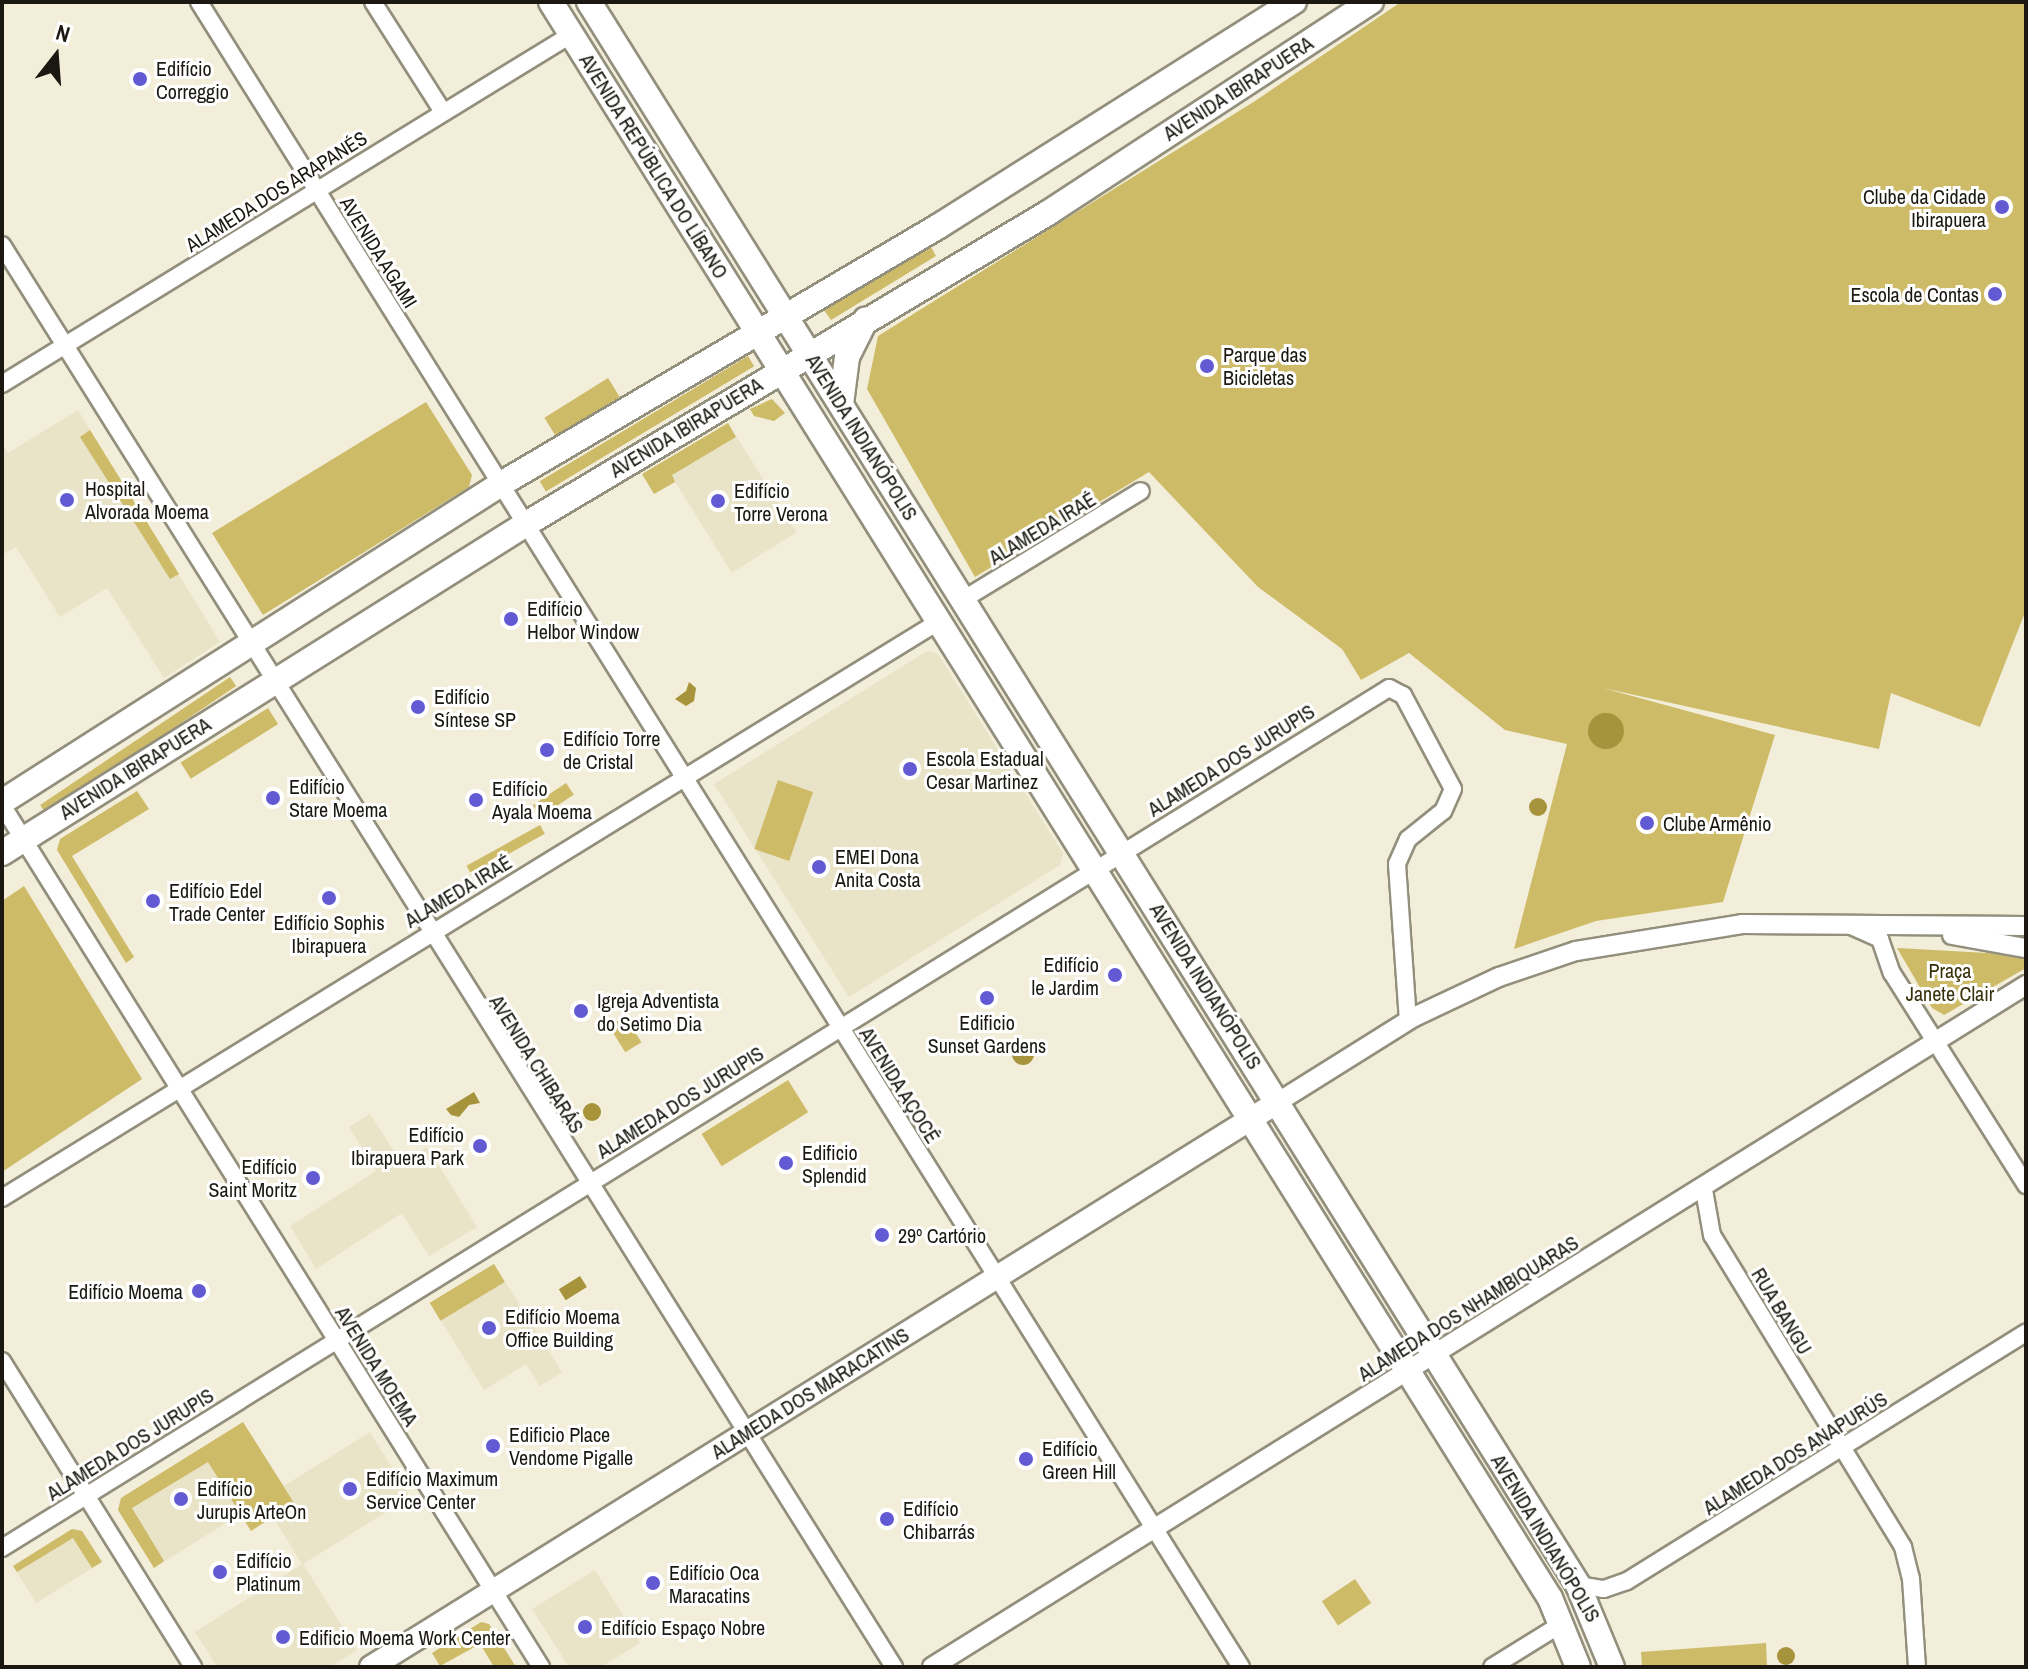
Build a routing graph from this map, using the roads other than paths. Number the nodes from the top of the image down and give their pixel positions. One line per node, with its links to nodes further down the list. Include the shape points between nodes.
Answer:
1 (199, 2): 10 (street, AVENIDA AGAMI)
2 (373, 2): 9 (street)
3 (551, 2): 7 (main road, AVENIDA REPÚBLICA DO LÍBANO)
4 (589, 2): 8 (main road, AVENIDA REPÚBLICA DO LÍBANO)
5 (1294, 2): 12 (main road, AVENIDA IBIRAPUERA, via 939,226)
6 (1371, 2): 13 (main road, AVENIDA IBIRAPUERA, via 1048,213)
7 (572, 34): 8 (main road, via 591,37); 9 (street, ALAMEDA DOS ARAPANÉS); 14 (main road, AVENIDA REPÚBLICA DO LÍBANO)
8 (635, 75): 12 (main road, AVENIDA REPÚBLICA DO LÍBANO)
9 (443, 112): 10 (street, ALAMEDA DOS ARAPANÉS)
10 (316, 189): 15 (street, ALAMEDA DOS ARAPANÉS); 20 (street, AVENIDA AGAMI)
11 (2, 245): 15 (street, AVENIDA CHIBARÁS)
12 (784, 314): 14 (main road, AVENIDA IBIRAPUERA); 16 (main road, AVENIDA INDIANÓPOLIS)
13 (867, 317): 16 (main road, AVENIDA IBIRAPUERA); 19 (main road, via 847,357)
14 (755, 331): 17 (main road, AVENIDA INDIANÓPOLIS); 20 (main road, AVENIDA IBIRAPUERA)
15 (64, 345): 18 (street, ALAMEDA DOS ARAPANÉS); 25 (street, AVENIDA CHIBARÁS)
16 (809, 353): 17 (main road, AVENIDA IBIRAPUERA); 19 (main road, AVENIDA INDIANÓPOLIS)
17 (780, 370): 22 (main road, AVENIDA IBIRAPUERA); 24 (main road, AVENIDA INDIANÓPOLIS)
18 (2, 384)
19 (841, 404): 23 (main road, AVENIDA INDIANÓPOLIS)
20 (501, 484): 22 (street, AVENIDA AGAMI); 25 (main road, AVENIDA IBIRAPUERA)
21 (1141, 491): 23 (street, ALAMEDA IRAÉ)
22 (526, 524): 26 (main road, AVENIDA IBIRAPUERA); 27 (street, AVENIDA AÇOCÊ)
23 (964, 599): 30 (main road, AVENIDA INDIANÓPOLIS)
24 (938, 622): 27 (street, ALAMEDA IRAÉ); 31 (main road, AVENIDA INDIANÓPOLIS)
25 (252, 643): 26 (street, AVENIDA CHIBARÁS); 28 (main road, AVENIDA IBIRAPUERA)
26 (274, 681): 29 (main road, AVENIDA IBIRAPUERA); 35 (street, AVENIDA CHIBARÁS)
27 (684, 777): 35 (street, ALAMEDA IRAÉ); 40 (street, AVENIDA AÇOCÊ)
28 (2, 804): 29 (street)
29 (12, 846): 42 (street, AVENIDA MOEMA)
30 (1122, 851): 31 (street, ALAMEDA DOS JURUPIS); 39 (street, ALAMEDA DOS JURUPIS, via 1380,692 1395,689 1448,770 1453,789 1443,811 1403,845 1397,864); 43 (main road, AVENIDA INDIANÓPOLIS)
31 (1092, 869): 40 (street, ALAMEDA DOS JURUPIS); 44 (main road, AVENIDA INDIANÓPOLIS)
32 (1846, 924): 34 (street); 36 (street); 39 (street, via 1742,924 1626,940 1499,977)
33 (2026, 926): 34 (street)
34 (1910, 927): 36 (street); 37 (street)
35 (431, 931): 42 (street, ALAMEDA IRAÉ); 45 (street, AVENIDA CHIBARÁS)
36 (1880, 939): 41 (street, via 1892,973)
37 (2026, 948)
38 (2026, 985): 41 (street, ALAMEDA DOS NHAMBIQUARAS)
39 (1408, 1020): 43 (street)
40 (839, 1025): 45 (street, ALAMEDA DOS JURUPIS); 49 (street, AVENIDA AÇOCÊ)
41 (1935, 1042): 46 (street); 47 (street, ALAMEDA DOS NHAMBIQUARAS)
42 (179, 1087): 48 (street, ALAMEDA IRAÉ); 51 (street, AVENIDA MOEMA)
43 (1278, 1102): 44 (main road, ALAMEDA DOS MARACATINS); 52 (main road, AVENIDA INDIANÓPOLIS)
44 (1249, 1120): 49 (main road, ALAMEDA DOS MARACATINS); 54 (main road, AVENIDA INDIANÓPOLIS)
45 (588, 1183): 51 (street, ALAMEDA DOS JURUPIS); 55 (street, AVENIDA CHIBARÁS)
46 (2026, 1185)
47 (1704, 1190): 52 (street, ALAMEDA DOS NHAMBIQUARAS); 56 (street, RUA BANGU, via 1712,1235)
48 (2, 1198)
49 (996, 1277): 55 (main road, ALAMEDA DOS MARACATINS); 58 (street, AVENIDA AÇOCÊ)
50 (2026, 1333): 56 (street, ALAMEDA DOS ANAPURÚS)
51 (336, 1339): 57 (street, ALAMEDA DOS JURUPIS); 61 (street, AVENIDA MOEMA)
52 (1434, 1353): 54 (street, ALAMEDA DOS NHAMBIQUARAS); 60 (main road, AVENIDA INDIANÓPOLIS)
53 (2, 1361): 57 (street)
54 (1406, 1371): 58 (street, ALAMEDA DOS NHAMBIQUARAS); 62 (main road, AVENIDA INDIANÓPOLIS)
55 (745, 1434): 61 (main road, ALAMEDA DOS MARACATINS); 66 (street, AVENIDA CHIBARÁS)
56 (1842, 1447): 60 (street, ALAMEDA DOS ANAPURÚS, via 1627,1581 1604,1589); 72 (street, RUA BANGU, via 1903,1547 1911,1579)
57 (86, 1495): 59 (street, ALAMEDA DOS JURUPIS); 63 (street)
58 (1152, 1529): 67 (street, ALAMEDA DOS NHAMBIQUARAS); 68 (street, AVENIDA AÇOCÊ)
59 (2, 1548)
60 (1578, 1585): 71 (main road, AVENIDA INDIANÓPOLIS)
61 (493, 1591): 64 (main road, ALAMEDA DOS MARACATINS); 65 (street, AVENIDA MOEMA)
62 (1563, 1623): 69 (street); 70 (main road, AVENIDA INDIANÓPOLIS)
63 (193, 1667)
64 (371, 1667)
65 (541, 1667)
66 (894, 1667)
67 (932, 1667)
68 (1241, 1667)
69 (1492, 1667)
70 (1578, 1667)
71 (1612, 1667)
72 (1917, 1667)

